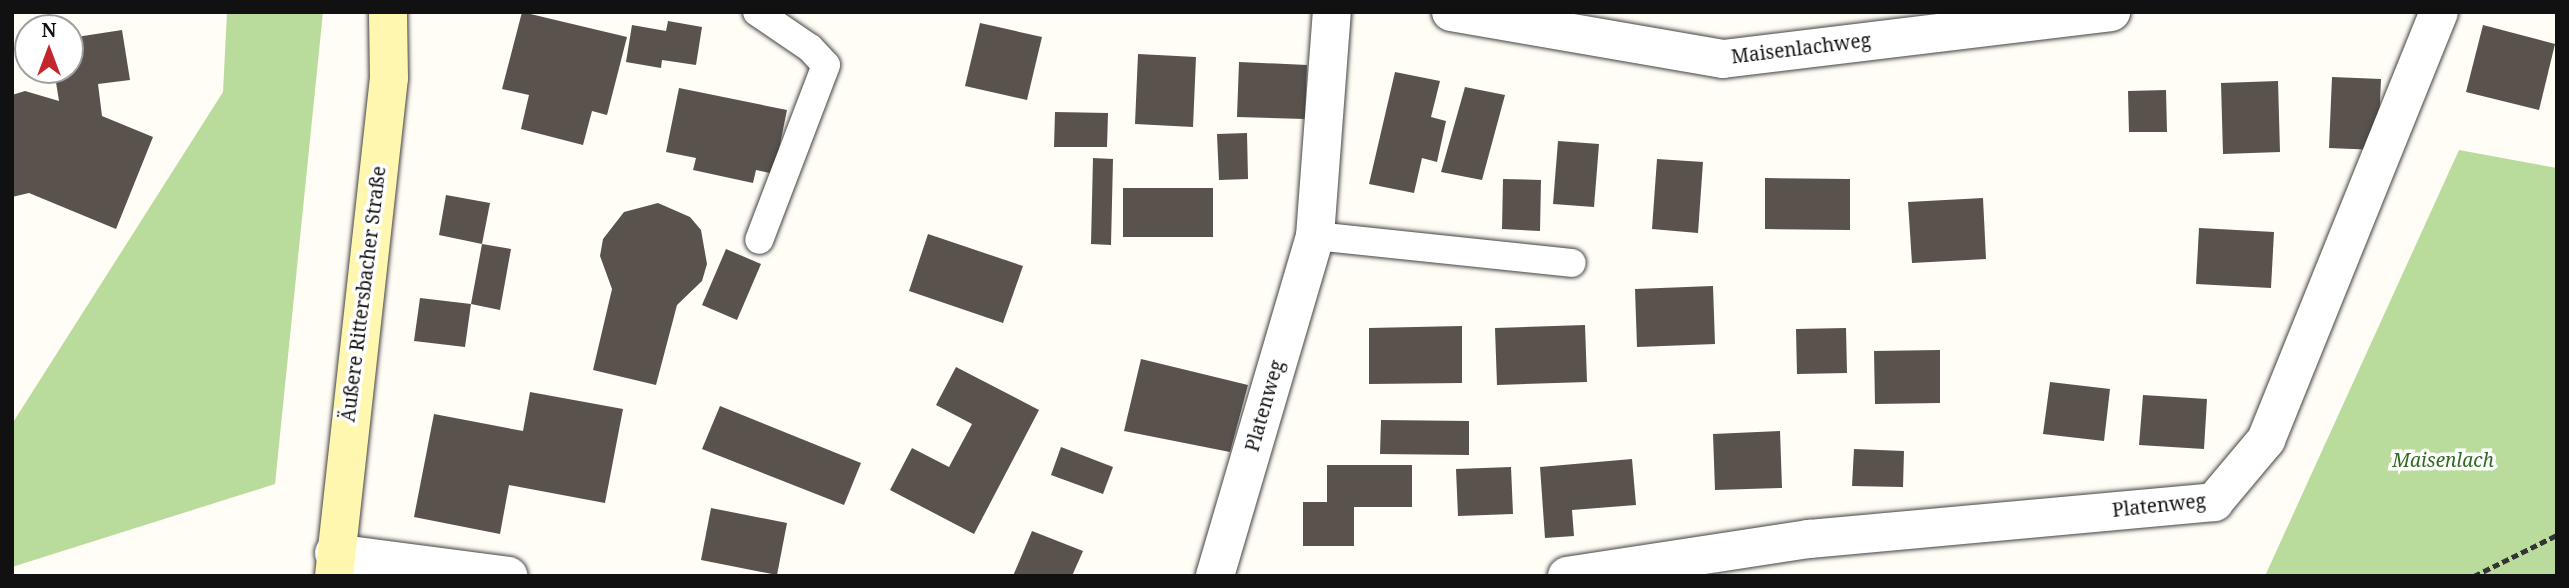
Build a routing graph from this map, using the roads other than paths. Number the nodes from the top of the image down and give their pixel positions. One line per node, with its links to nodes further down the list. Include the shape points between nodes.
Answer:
1 (388, 12): 10 (main road, Äußere Rittersbacher Straße, via 387,89)
2 (757, 12): 8 (lane, via 810,48 826,65)
3 (1332, 12): 7 (street, Platenweg)
4 (1451, 12): 5 (street, Maisenlachweg, via 1723,59)
5 (2111, 12)
6 (2439, 12): 13 (street, Platenweg, via 2266,440 2214,502 1809,539)
7 (1315, 236): 9 (lane); 12 (street, Platenweg)
8 (759, 240)
9 (1572, 263)
10 (334, 564): 11 (street)
11 (508, 576)
12 (1215, 576)
13 (1567, 576)

